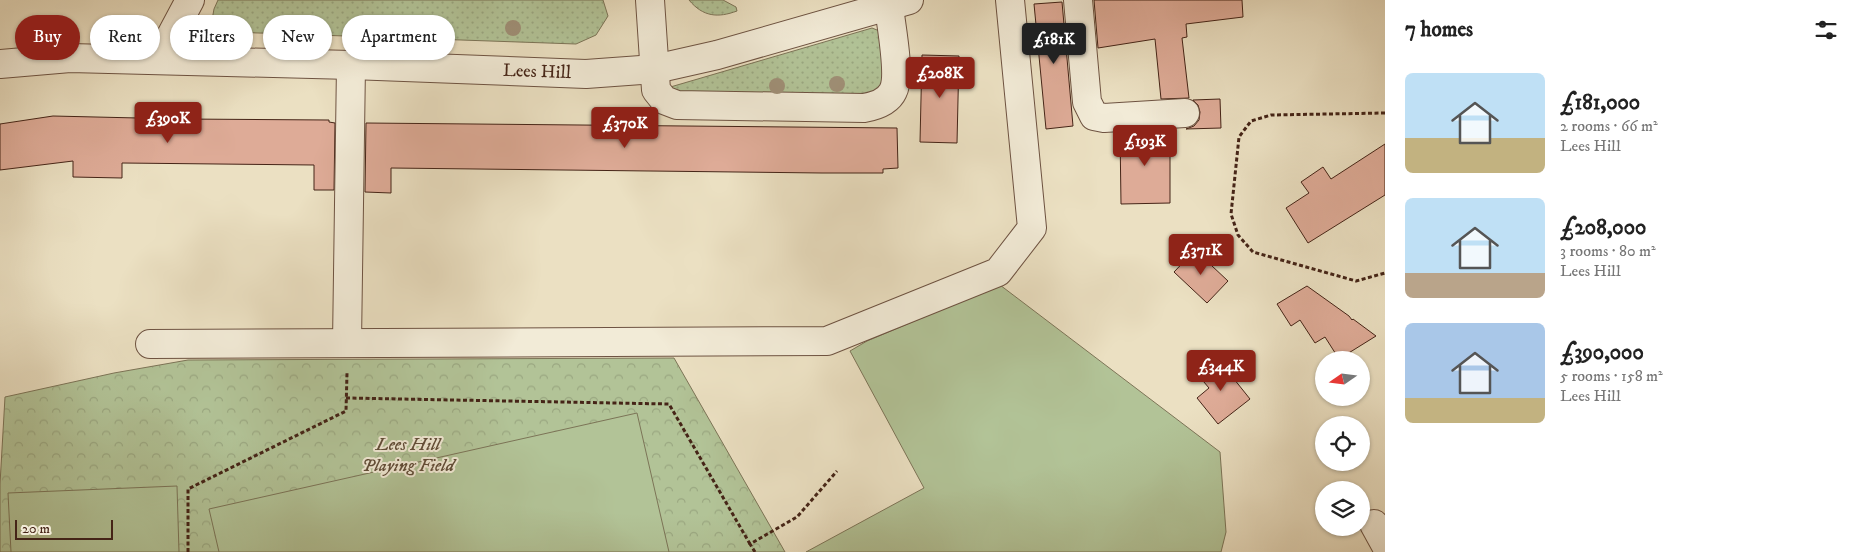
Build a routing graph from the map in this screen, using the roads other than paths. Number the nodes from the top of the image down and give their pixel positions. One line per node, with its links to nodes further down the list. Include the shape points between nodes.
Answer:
1 (190, 0): 6 (street)
2 (649, 0): 11 (street)
3 (1010, 0): 13 (street, via 1032,228 998,272 827,341)
4 (1078, 0): 12 (street, via 1087,102 1094,116)
5 (899, 3): 11 (street, Lees Hill, via 717,55); 11 (street, Lees Hill, via 893,92 874,106 677,105 664,100 656,90)
6 (160, 56)
7 (90, 58): 9 (street, Lees Hill)
8 (158, 60): 10 (street, Lees Hill)
9 (0, 64)
10 (351, 65): 11 (street, Lees Hill, via 586,74); 13 (street)
11 (654, 69)
12 (1185, 113)
13 (347, 343): 14 (street)
14 (150, 344)

